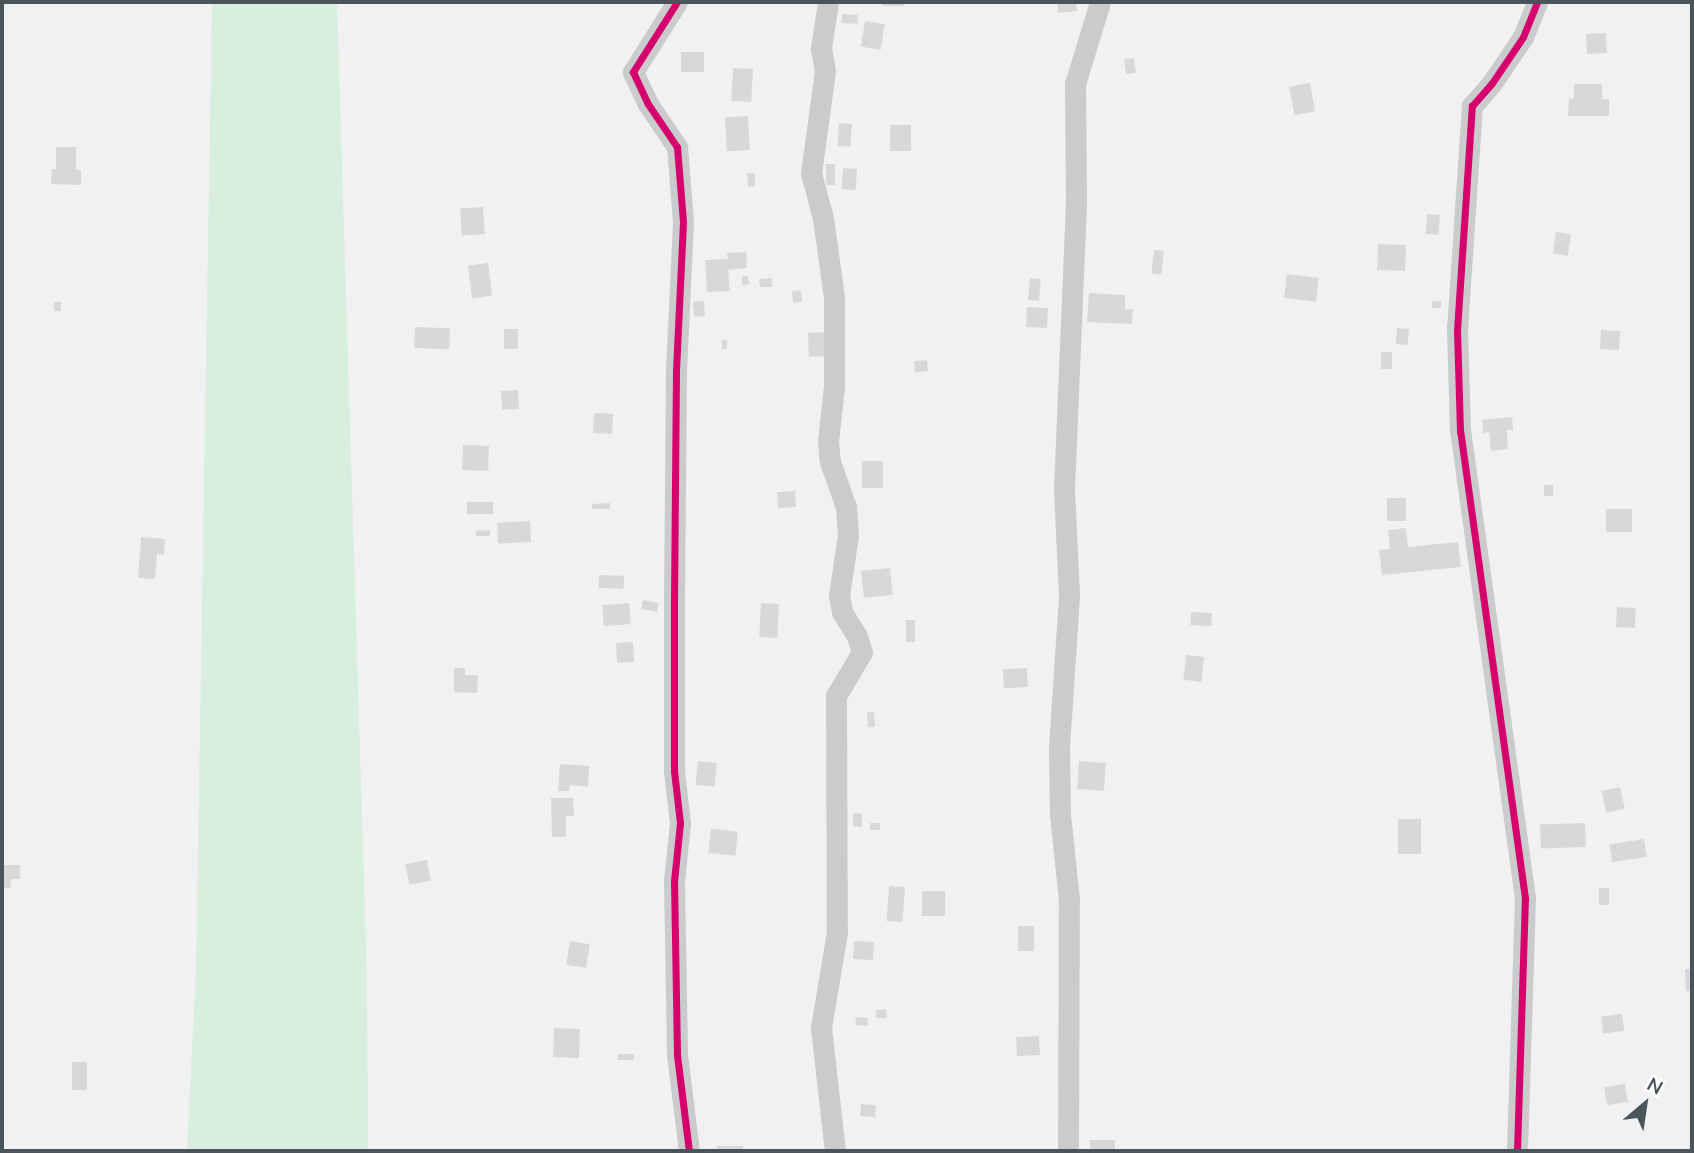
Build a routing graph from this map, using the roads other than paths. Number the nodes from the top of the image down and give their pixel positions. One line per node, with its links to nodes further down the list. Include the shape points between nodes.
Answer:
1 (677, 2): 5 (street, via 633,72 677,147 683,222 674,602 674,771 680,823 674,881 677,1055)
2 (828, 2): 6 (street, via 821,48 825,71 811,173 834,297 834,386 828,441 830,462 846,507 848,535 839,595 842,612 862,652 836,696 837,932 821,1028)
3 (1100, 2): 7 (street, via 1074,84 1076,199 1064,489 1069,595 1059,747 1069,900)
4 (1537, 2): 8 (street, via 1522,37 1472,106 1457,330 1460,432 1525,898)
5 (690, 1151)
6 (835, 1151)
7 (1068, 1151)
8 (1517, 1151)

